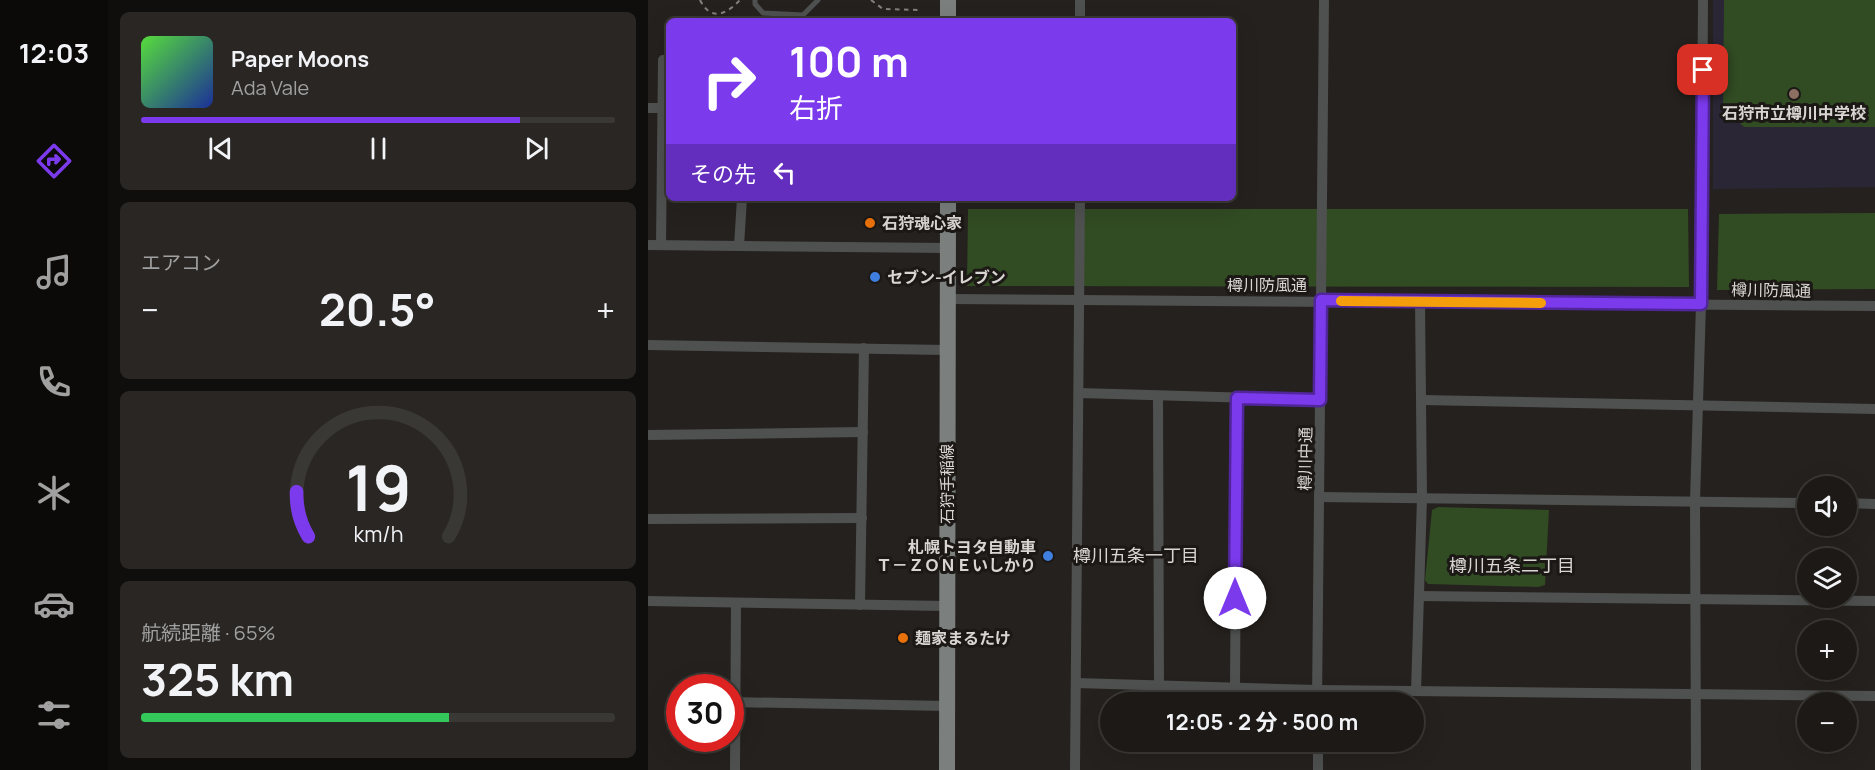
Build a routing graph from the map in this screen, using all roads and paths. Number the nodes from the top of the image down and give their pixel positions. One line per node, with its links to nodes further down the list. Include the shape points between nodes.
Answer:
1 (700, 0): 2 (path, via 712,13 730,10)
2 (740, 0)
3 (755, 0): 4 (lane, via 763,13 803,15)
4 (818, 0)
5 (871, 0): 10 (path, via 883,9)
6 (948, 0): 11 (main road)
7 (1080, 0): 12 (street)
8 (1324, 0): 25 (street, 樽川中通)
9 (1704, 0): 27 (street)
10 (919, 10)
11 (948, 18)
12 (1080, 18)
13 (666, 60): 15 (street)
14 (648, 108): 15 (street)
15 (663, 108): 20 (street)
16 (742, 201): 21 (street)
17 (948, 201): 22 (main road, 石狩手稲線)
18 (1080, 201): 24 (street)
19 (648, 245): 20 (street)
20 (661, 245): 21 (street)
21 (739, 246): 22 (street)
22 (948, 248): 23 (main road, 石狩手稲線)
23 (948, 299): 24 (street, 樽川防風通); 31 (main road, 石狩手稲線)
24 (1080, 299): 25 (street, 樽川防風通); 32 (street)
25 (1321, 300): 26 (street, 樽川防風通); 35 (street, 樽川中通)
26 (1420, 301): 27 (street, 樽川防風通); 36 (street)
27 (1701, 304): 28 (street, 樽川防風通); 37 (street)
28 (1875, 306)
29 (648, 345): 30 (street)
30 (864, 348): 31 (street); 39 (street)
31 (947, 350): 55 (main road, 石狩手稲線)
32 (1079, 393): 33 (street); 57 (street)
33 (1158, 396): 34 (street); 58 (street)
34 (1237, 398): 35 (street); 59 (street)
35 (1320, 400): 41 (street, 樽川中通)
36 (1421, 400): 37 (street); 42 (street)
37 (1698, 407): 38 (street); 43 (street)
38 (1875, 409)
39 (863, 432): 40 (street); 47 (street)
40 (648, 435)
41 (1319, 497): 42 (street); 60 (street, 樽川中通)
42 (1422, 498): 43 (street); 49 (street)
43 (1695, 501): 44 (street); 50 (street)
44 (1797, 503)
45 (1857, 503): 46 (street)
46 (1875, 504)
47 (862, 518): 48 (street); 54 (street)
48 (648, 519)
49 (1419, 596): 50 (street); 61 (street)
50 (1696, 598): 52 (street); 62 (street)
51 (648, 601): 53 (street)
52 (1875, 601)
53 (736, 603): 54 (street); 56 (street)
54 (860, 605): 55 (street)
55 (947, 606): 65 (main road, 石狩手稲線)
56 (734, 674)
57 (1076, 683): 58 (street); 70 (street)
58 (1159, 686): 59 (street)
59 (1235, 688): 60 (street)
60 (1317, 690): 61 (street)
61 (1416, 691): 62 (street)
62 (1697, 694): 63 (street); 72 (street)
63 (1875, 696)
64 (744, 702): 65 (street)
65 (947, 706): 69 (main road, 石狩手稲線)
66 (734, 752): 68 (street)
67 (1318, 752): 71 (street)
68 (735, 770)
69 (947, 770)
70 (1075, 770)
71 (1318, 770)
72 (1696, 770)

